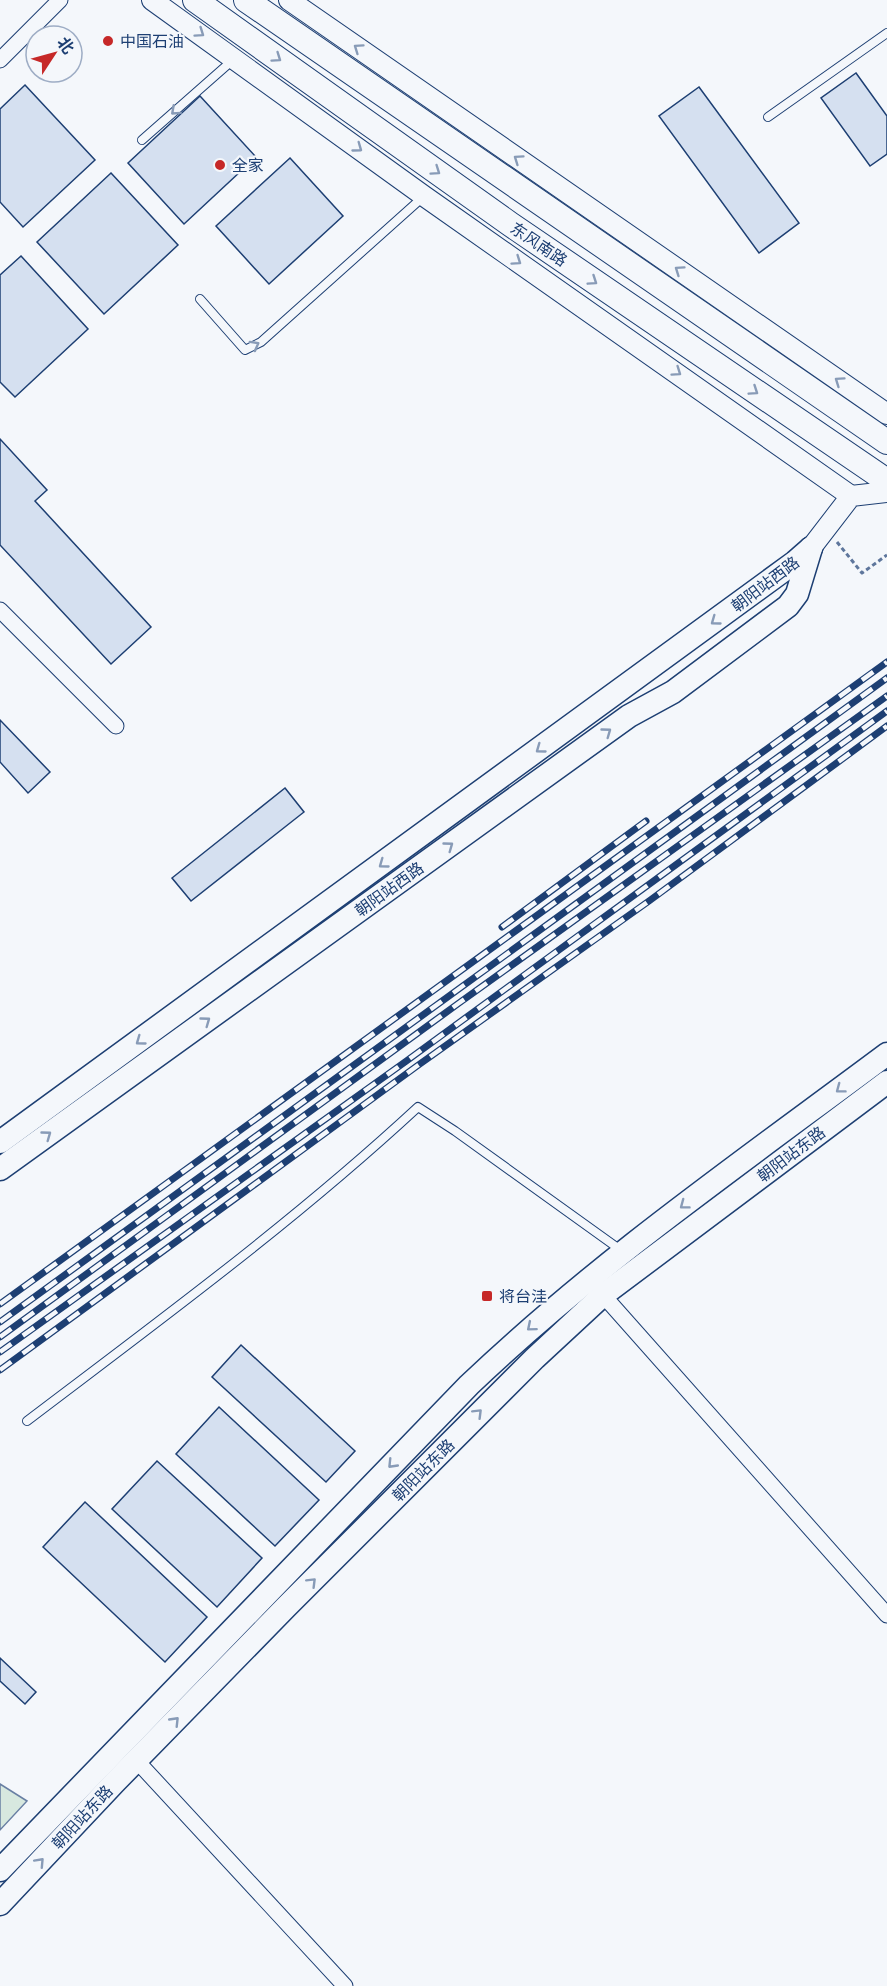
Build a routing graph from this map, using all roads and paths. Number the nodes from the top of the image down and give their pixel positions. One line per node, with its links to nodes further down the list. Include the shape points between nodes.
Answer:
1 (60, 0): 8 (street)
2 (152, 0): 7 (street, one-way to 7)
3 (195, 0): 15 (main road, 东风南路, one-way to 15, via 510,224)
4 (246, 0): 14 (main road, 东风南路)
5 (289, 0): 13 (street, one-way to 5)
6 (887, 33): 9 (lane)
7 (235, 58): 10 (lane, one-way to 10); 11 (street, one-way to 11)
8 (0, 60)
9 (768, 117)
10 (142, 140)
11 (424, 196): 12 (lane, one-way to 11, via 244,351 261,342); 17 (street, one-way to 17)
12 (201, 299)
13 (887, 414)
14 (887, 442)
15 (887, 481)
16 (887, 492): 17 (street)
17 (851, 496): 18 (street)
18 (826, 529): 19 (street); 20 (path, via 861,573)
19 (811, 548): 25 (main road, 朝阳站西路, one-way to 25); 26 (main road, 朝阳站西路, one-way to 19, via 629,716 673,692 788,606 797,594)
20 (887, 555)
21 (0, 610): 22 (street)
22 (116, 726)
23 (887, 1054): 27 (main road, 朝阳站东路, one-way to 27)
24 (887, 1082): 28 (main road, 朝阳站东路)
25 (0, 1142)
26 (0, 1169)
27 (624, 1251): 29 (lane, via 418,1107 363,1158 231,1266); 32 (main road, 朝阳站东路, one-way to 32, via 515,1340 469,1384)
28 (603, 1295): 30 (street); 31 (main road, 朝阳站东路, one-way to 28, via 504,1388)
29 (27, 1421)
30 (887, 1615)
31 (136, 1760): 33 (main road, 朝阳站东路, one-way to 31); 34 (street)
32 (0, 1870)
33 (0, 1904)
34 (345, 1986)

